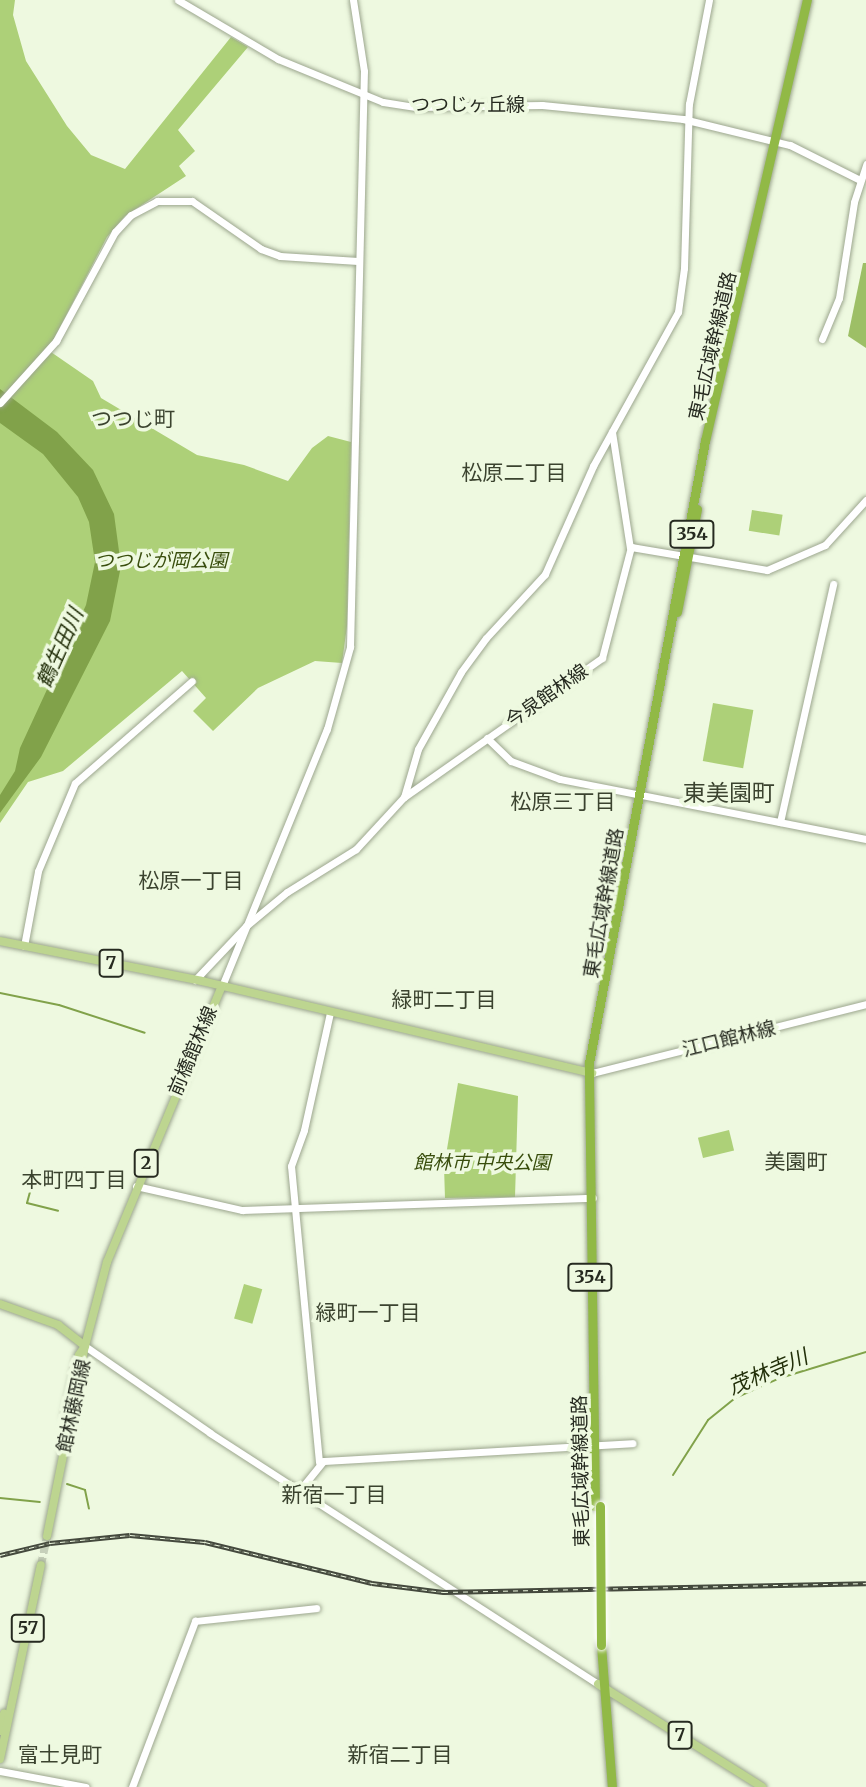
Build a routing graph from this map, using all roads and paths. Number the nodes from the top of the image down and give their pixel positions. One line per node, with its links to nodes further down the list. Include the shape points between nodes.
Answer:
1 (178, 0): 5 (street, つつじヶ丘線, via 266,53)
2 (353, 0): 5 (street, via 362,41)
3 (709, 0): 6 (street)
4 (809, 0): 7 (highway, 東毛広域幹線道路 / 354)
5 (364, 96): 6 (street, つつじヶ丘線, via 416,107 542,105); 10 (street)
6 (688, 120): 7 (street, つつじヶ丘線); 13 (street, via 684,268 678,312)
7 (776, 141): 9 (street, つつじヶ丘線); 16 (highway, 東毛広域幹線道路 / 354)
8 (866, 164): 9 (street)
9 (860, 180): 11 (street, via 839,299)
10 (358, 261): 12 (street, via 280,256 192,201 157,201 131,215 115,232 56,341); 24 (street, via 354,601 348,660 327,729)
11 (821, 339)
12 (0, 403)
13 (612, 432): 15 (street); 21 (street, via 545,574 481,644 413,760)
14 (866, 500): 16 (street, via 825,545 770,569)
15 (630, 548): 16 (street); 19 (street, 今泉館林線, via 602,658)
16 (685, 556): 20 (highway, 東毛広域幹線道路 / 354)
17 (833, 584): 22 (street)
18 (192, 681): 26 (street, via 75,783 38,871)
19 (487, 738): 20 (street, via 511,761 532,771); 21 (street, 今泉館林線)
20 (639, 795): 22 (street); 31 (highway, 東毛広域幹線道路 / 354)
21 (404, 797): 24 (street, 今泉館林線, via 356,849 287,892)
22 (780, 822): 23 (street)
23 (866, 839)
24 (246, 926): 27 (street); 28 (street, 今泉館林線)
25 (0, 941): 26 (main road, 7)
26 (24, 946): 27 (main road, 7)
27 (195, 980): 28 (main road, 7)
28 (222, 986): 30 (main road, 前橋館林線); 32 (main road, 前橋館林線 / 2)
29 (866, 1004): 31 (street, 江口館林線)
30 (330, 1013): 31 (main road, 前橋館林線); 34 (street, via 304,1130 291,1166)
31 (590, 1073): 33 (highway, 東毛広域幹線道路 / 354)
32 (136, 1186): 34 (street, via 242,1210); 36 (main road, 前橋館林線 / 2, via 107,1262)
33 (592, 1198): 34 (street); 38 (highway, 東毛広域幹線道路 / 354)
34 (294, 1208): 39 (street)
35 (0, 1304): 36 (main road, via 58,1325)
36 (85, 1346): 40 (street); 41 (main road, 館林藤岡線)
37 (632, 1443): 38 (street)
38 (596, 1445): 39 (street); 43 (highway, 東毛広域幹線道路 / 354, bridge)
39 (319, 1462): 40 (street)
40 (299, 1491): 43 (street)
41 (45, 1537)
42 (316, 1608): 48 (street, via 195,1621)
43 (601, 1685): 49 (highway, 東毛広域幹線道路 / 354); 50 (main road, 7)
44 (0, 1731): 45 (main road, 57, via 38,1566)
45 (0, 1759)
46 (0, 1771): 47 (street)
47 (86, 1787)
48 (132, 1787)
49 (610, 1787)
50 (762, 1787)

